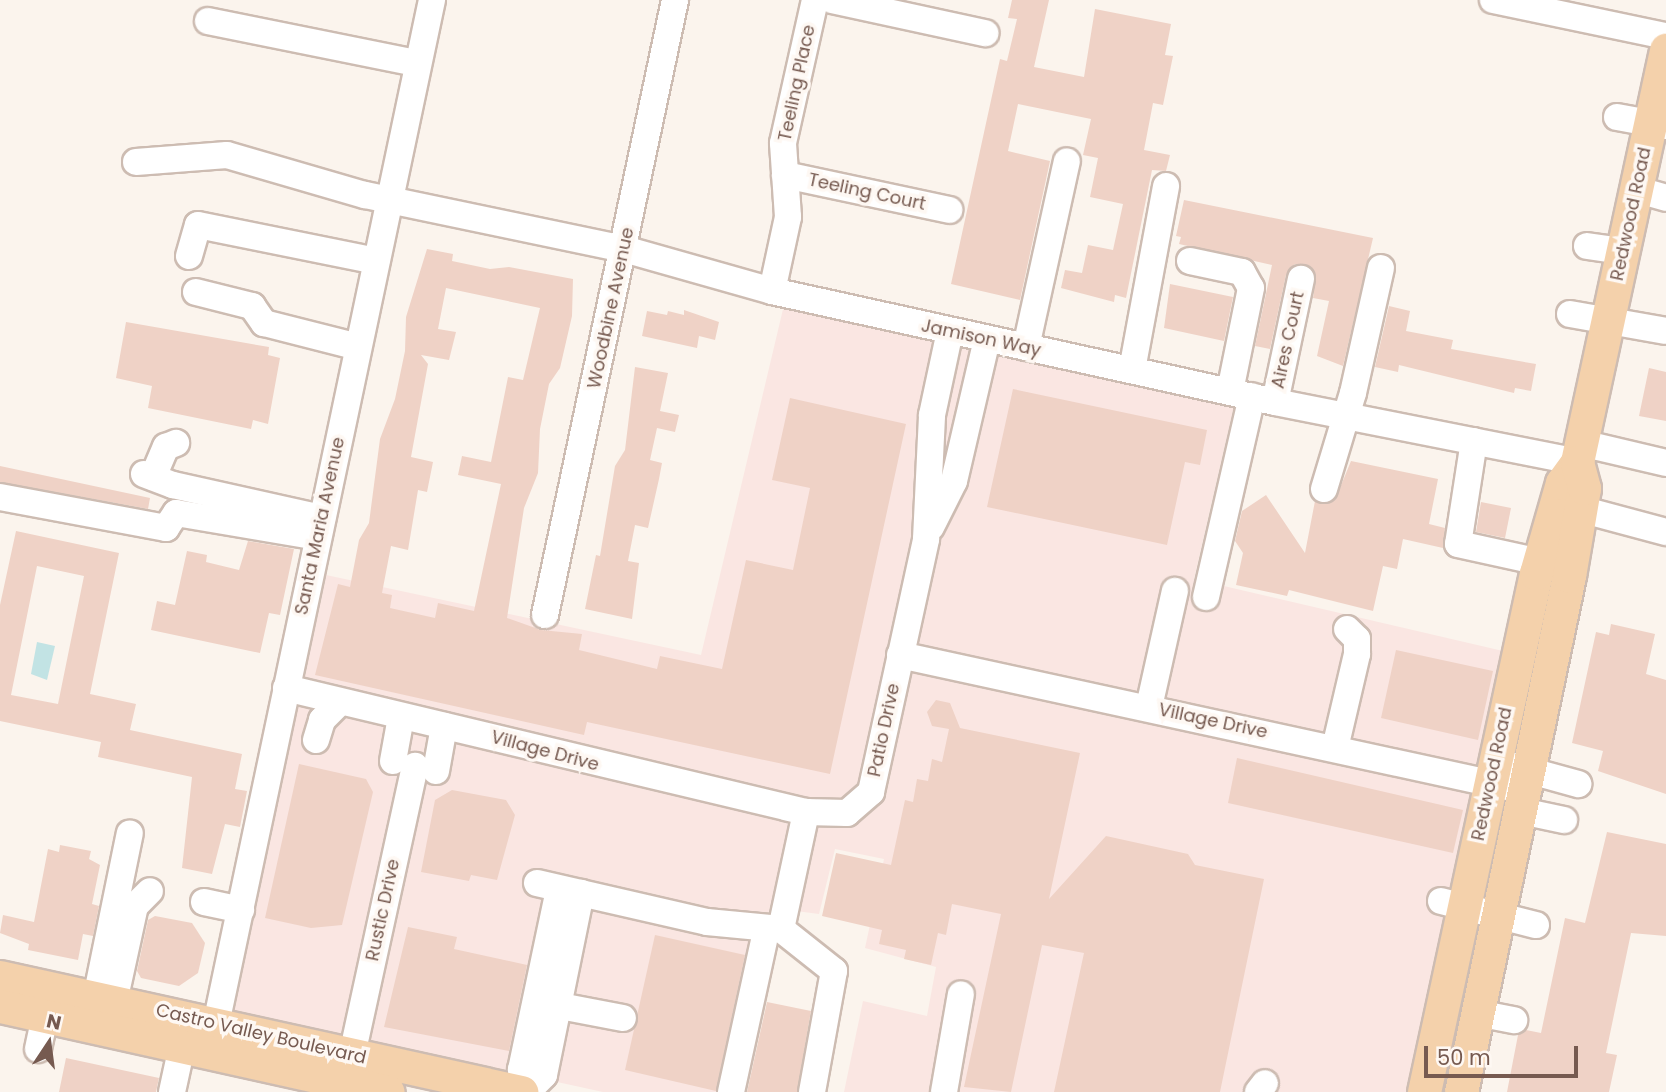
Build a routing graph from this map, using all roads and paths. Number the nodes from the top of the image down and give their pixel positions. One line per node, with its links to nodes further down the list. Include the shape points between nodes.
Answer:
1 (432, 0): 10 (street, Santa Maria Avenue)
2 (675, 0): 21 (street, Woodbine Avenue)
3 (815, 0): 15 (street, Teeling Place, via 783,143)
4 (832, 0): 7 (street)
5 (1493, 0): 8 (street)
6 (208, 21): 10 (street)
7 (985, 33)
8 (1666, 36)
9 (1666, 49): 12 (main road, Redwood Road)
10 (416, 63): 18 (street, Santa Maria Avenue)
11 (1617, 117): 12 (street)
12 (1658, 125): 17 (main road, Redwood Road)
13 (1067, 161): 36 (street)
14 (136, 162): 18 (street, Jamison Way, via 227,155)
15 (785, 175): 19 (street, Teeling Court); 28 (street, Teeling Place, via 788,217)
16 (1166, 186): 37 (street)
17 (1651, 193): 22 (main road, Redwood Road)
18 (389, 199): 21 (street, Jamison Way); 24 (street, Santa Maria Avenue)
19 (949, 210)
20 (1587, 246): 22 (street)
21 (624, 249): 28 (street, Jamison Way); 53 (street, Woodbine Avenue)
22 (1623, 251): 31 (main road, Redwood Road)
23 (189, 256): 24 (street, via 198,225)
24 (376, 261): 35 (street, Santa Maria Avenue)
25 (1190, 261): 38 (street, via 1242,272 1251,288)
26 (1381, 268): 39 (street)
27 (1301, 279): 38 (street, Aires Court)
28 (772, 291): 32 (street, Jamison Way)
29 (196, 292): 35 (street, via 252,306 264,323)
30 (1570, 314): 31 (street)
31 (1609, 318): 33 (street); 42 (main road, Redwood Road)
32 (950, 331): 34 (street, Jamison Way); 49 (street, Patio Drive, via 932,415)
33 (1666, 331)
34 (987, 339): 36 (street, Jamison Way); 49 (street, Patio Drive, via 954,481)
35 (358, 347): 47 (street, Santa Maria Avenue, via 342,371 317,490)
36 (1026, 347): 37 (street, Jamison Way)
37 (1132, 370): 38 (street, Jamison Way)
38 (1252, 396): 39 (street, Jamison Way); 52 (street)
39 (1345, 414): 40 (street, Jamison Way); 44 (street)
40 (1474, 440): 42 (street, Jamison Way); 50 (street, via 1458,544)
41 (184, 445): 47 (street, via 166,447 156,479)
42 (1579, 452): 43 (street, Jamison Way); 46 (main road, Redwood Road, via 1584,488); 50 (main road, Redwood Road, via 1562,483)
43 (1666, 463)
44 (1324, 489)
45 (0, 497): 47 (street, via 166,528 176,513)
46 (1580, 509): 48 (street); 66 (main road, Redwood Road)
47 (320, 527): 56 (street, Santa Maria Avenue, via 324,566)
48 (1666, 532)
49 (926, 539): 55 (street, Patio Drive)
50 (1529, 580): 64 (main road, Redwood Road, via 1515,627)
51 (1175, 590): 58 (street)
52 (1206, 597)
53 (545, 615)
54 (1347, 629): 62 (street, via 1357,639 1357,654)
55 (900, 655): 58 (street, Village Drive); 67 (street, Patio Drive, via 871,792 847,813)
56 (278, 693): 57 (street, Village Drive); 61 (street, Santa Maria Avenue)
57 (339, 703): 59 (street, Village Drive); 61 (street, via 311,739)
58 (1149, 707): 62 (street, Village Drive)
59 (401, 717): 60 (street, Village Drive); 63 (street)
60 (444, 726): 63 (street); 67 (street, Village Drive)
61 (269, 741): 74 (street, Santa Maria Avenue)
62 (1335, 748): 64 (street, Village Drive)
63 (415, 766): 89 (street, Rustic Drive)
64 (1493, 772): 66 (street, Village Drive); 73 (main road, Redwood Road)
65 (1578, 784): 66 (street)
66 (1525, 790): 68 (street); 75 (main road, Redwood Road)
67 (806, 812): 77 (street)
68 (1564, 820)
69 (130, 833): 80 (street)
70 (559, 888): 77 (street); 82 (street); 92 (street, via 521,1070)
71 (150, 891): 80 (street, via 135,906)
72 (204, 902): 74 (street)
73 (1452, 904): 75 (street); 96 (main road, Redwood Road)
74 (241, 910): 87 (street, Santa Maria Avenue)
75 (1498, 916): 76 (street); 83 (main road, Redwood Road)
76 (1536, 925)
77 (774, 930): 93 (street); 94 (street, via 834,971)
78 (0, 977): 80 (main road, Castro Valley Boulevard)
79 (961, 994): 95 (street)
80 (105, 1000): 87 (main road, Castro Valley Boulevard)
81 (0, 1006): 84 (main road, Castro Valley Boulevard)
82 (560, 1006): 85 (street); 92 (street, via 544,1075)
83 (1477, 1013): 86 (street); 97 (main road, Redwood Road)
84 (45, 1016): 87 (main road, Castro Valley Boulevard); 88 (street)
85 (623, 1018)
86 (1514, 1020)
87 (203, 1041): 89 (main road, Castro Valley Boulevard); 90 (main road, Castro Valley Boulevard); 91 (street, Santa Maria Avenue)
88 (38, 1049)
89 (352, 1055): 92 (main road, Castro Valley Boulevard)
90 (380, 1091)
91 (172, 1092)
92 (525, 1092)
93 (731, 1092)
94 (812, 1092)
95 (944, 1092)
96 (1424, 1092)
97 (1461, 1092)

